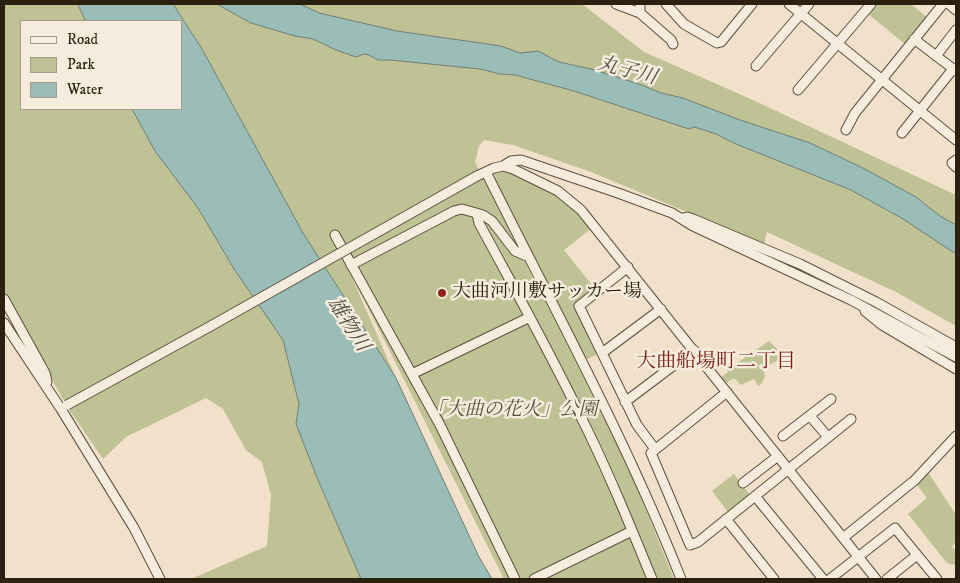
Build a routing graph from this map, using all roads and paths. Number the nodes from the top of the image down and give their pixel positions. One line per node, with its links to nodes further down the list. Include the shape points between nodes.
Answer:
1 (616, 4): 9 (street)
2 (666, 4): 3 (street, via 684,24 717,43)
3 (752, 4)
4 (789, 4): 11 (street)
5 (809, 4): 11 (street)
6 (871, 4): 14 (street)
7 (943, 4): 13 (street)
8 (949, 4): 10 (street)
9 (640, 8): 15 (street)
10 (956, 10)
11 (800, 13): 14 (street); 17 (street)
12 (956, 30): 16 (street)
13 (914, 39): 16 (street); 19 (street)
14 (837, 43): 19 (street); 20 (street)
15 (673, 44)
16 (936, 56): 18 (street)
17 (756, 66)
18 (954, 70): 21 (street)
19 (882, 79): 21 (street); 22 (street)
20 (798, 90)
21 (920, 111): 23 (street); 24 (street)
22 (846, 130)
23 (902, 133)
24 (956, 140)
25 (956, 160): 27 (street, via 952,163)
26 (503, 166): 28 (street); 30 (street, via 521,160); 34 (street, via 567,197)
27 (956, 166)
28 (481, 174): 32 (street); 50 (street, bridge)
29 (477, 214): 32 (street, via 492,221 515,252); 33 (street, via 462,209 454,211); 38 (street)
30 (680, 218): 36 (street); 40 (street, via 693,219 800,264)
31 (335, 235): 33 (street)
32 (527, 256): 70 (street, via 635,470)
33 (351, 265): 45 (street)
34 (628, 267): 37 (street); 42 (street, via 579,306)
35 (4, 299): 46 (street, via 45,373)
36 (851, 300): 43 (street); 44 (street, via 882,326)
37 (661, 309): 41 (street); 42 (street)
38 (530, 316): 45 (street); 62 (street, via 582,419)
39 (4, 323): 46 (street)
40 (956, 347)
41 (694, 350): 47 (street); 49 (street)
42 (602, 353): 49 (street)
43 (956, 357)
44 (956, 369)
45 (412, 374): 67 (street)
46 (48, 389): 50 (street)
47 (727, 392): 56 (street); 57 (street)
48 (831, 400): 51 (street)
49 (625, 402): 56 (street, via 637,425)
50 (64, 407): 66 (street)
51 (810, 416): 53 (street); 55 (street)
52 (851, 419): 55 (street)
53 (783, 436)
54 (956, 436): 63 (street, via 915,480)
55 (828, 437): 58 (street)
56 (656, 449): 61 (street, via 651,453 690,545)
57 (778, 456): 58 (street); 59 (street)
58 (788, 469): 60 (street); 63 (street)
59 (743, 483)
60 (755, 496): 61 (street); 72 (street)
61 (726, 520): 71 (street)
62 (632, 531): 68 (street); 69 (street)
63 (843, 538): 65 (street)
64 (917, 555): 65 (street, via 895,528); 75 (street); 76 (street)
65 (858, 558): 73 (street); 74 (street)
66 (160, 579)
67 (515, 579)
68 (534, 579)
69 (652, 579)
70 (681, 579)
71 (774, 579)
72 (823, 579)
73 (830, 579)
74 (876, 579)
75 (887, 579)
76 (937, 579)

